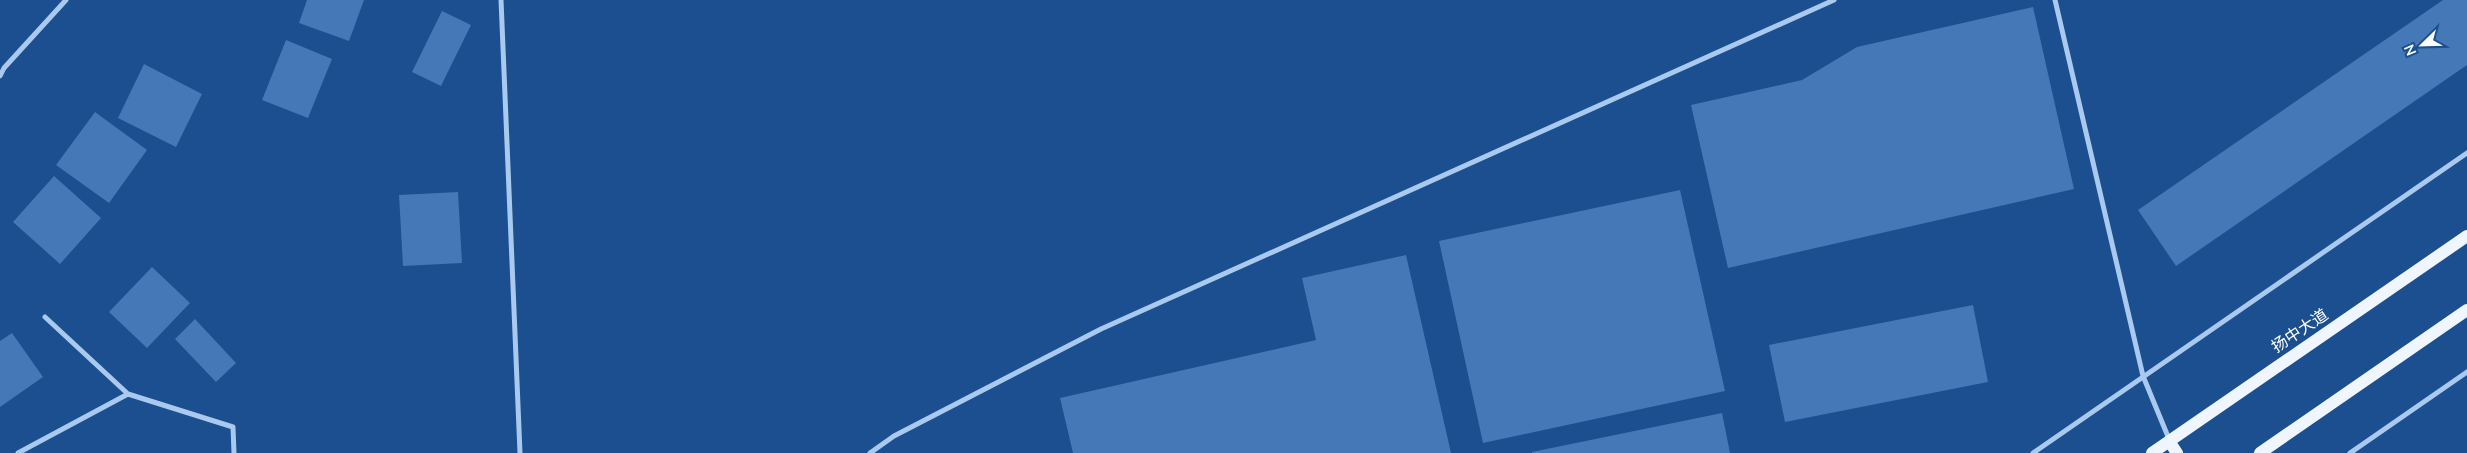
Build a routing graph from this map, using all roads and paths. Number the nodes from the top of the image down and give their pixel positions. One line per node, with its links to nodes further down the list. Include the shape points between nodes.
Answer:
1 (66, 0): 5 (street)
2 (501, 0): 16 (street)
3 (1834, 0): 17 (street, via 1101,329 894,436)
4 (2055, 0): 11 (street)
5 (0, 76)
6 (2467, 154): 11 (street)
7 (2467, 236): 13 (main road, 扬中大道)
8 (2467, 310): 21 (main road)
9 (45, 316): 12 (street)
10 (2467, 372): 22 (street)
11 (2143, 376): 13 (street); 18 (street)
12 (128, 394): 14 (street); 15 (street, via 233,427)
13 (2169, 441): 19 (main road, 扬中大道); 20 (main road)
14 (18, 453)
15 (234, 453)
16 (520, 453)
17 (870, 453)
18 (2033, 453)
19 (2152, 453)
20 (2177, 453)
21 (2260, 453)
22 (2350, 453)

